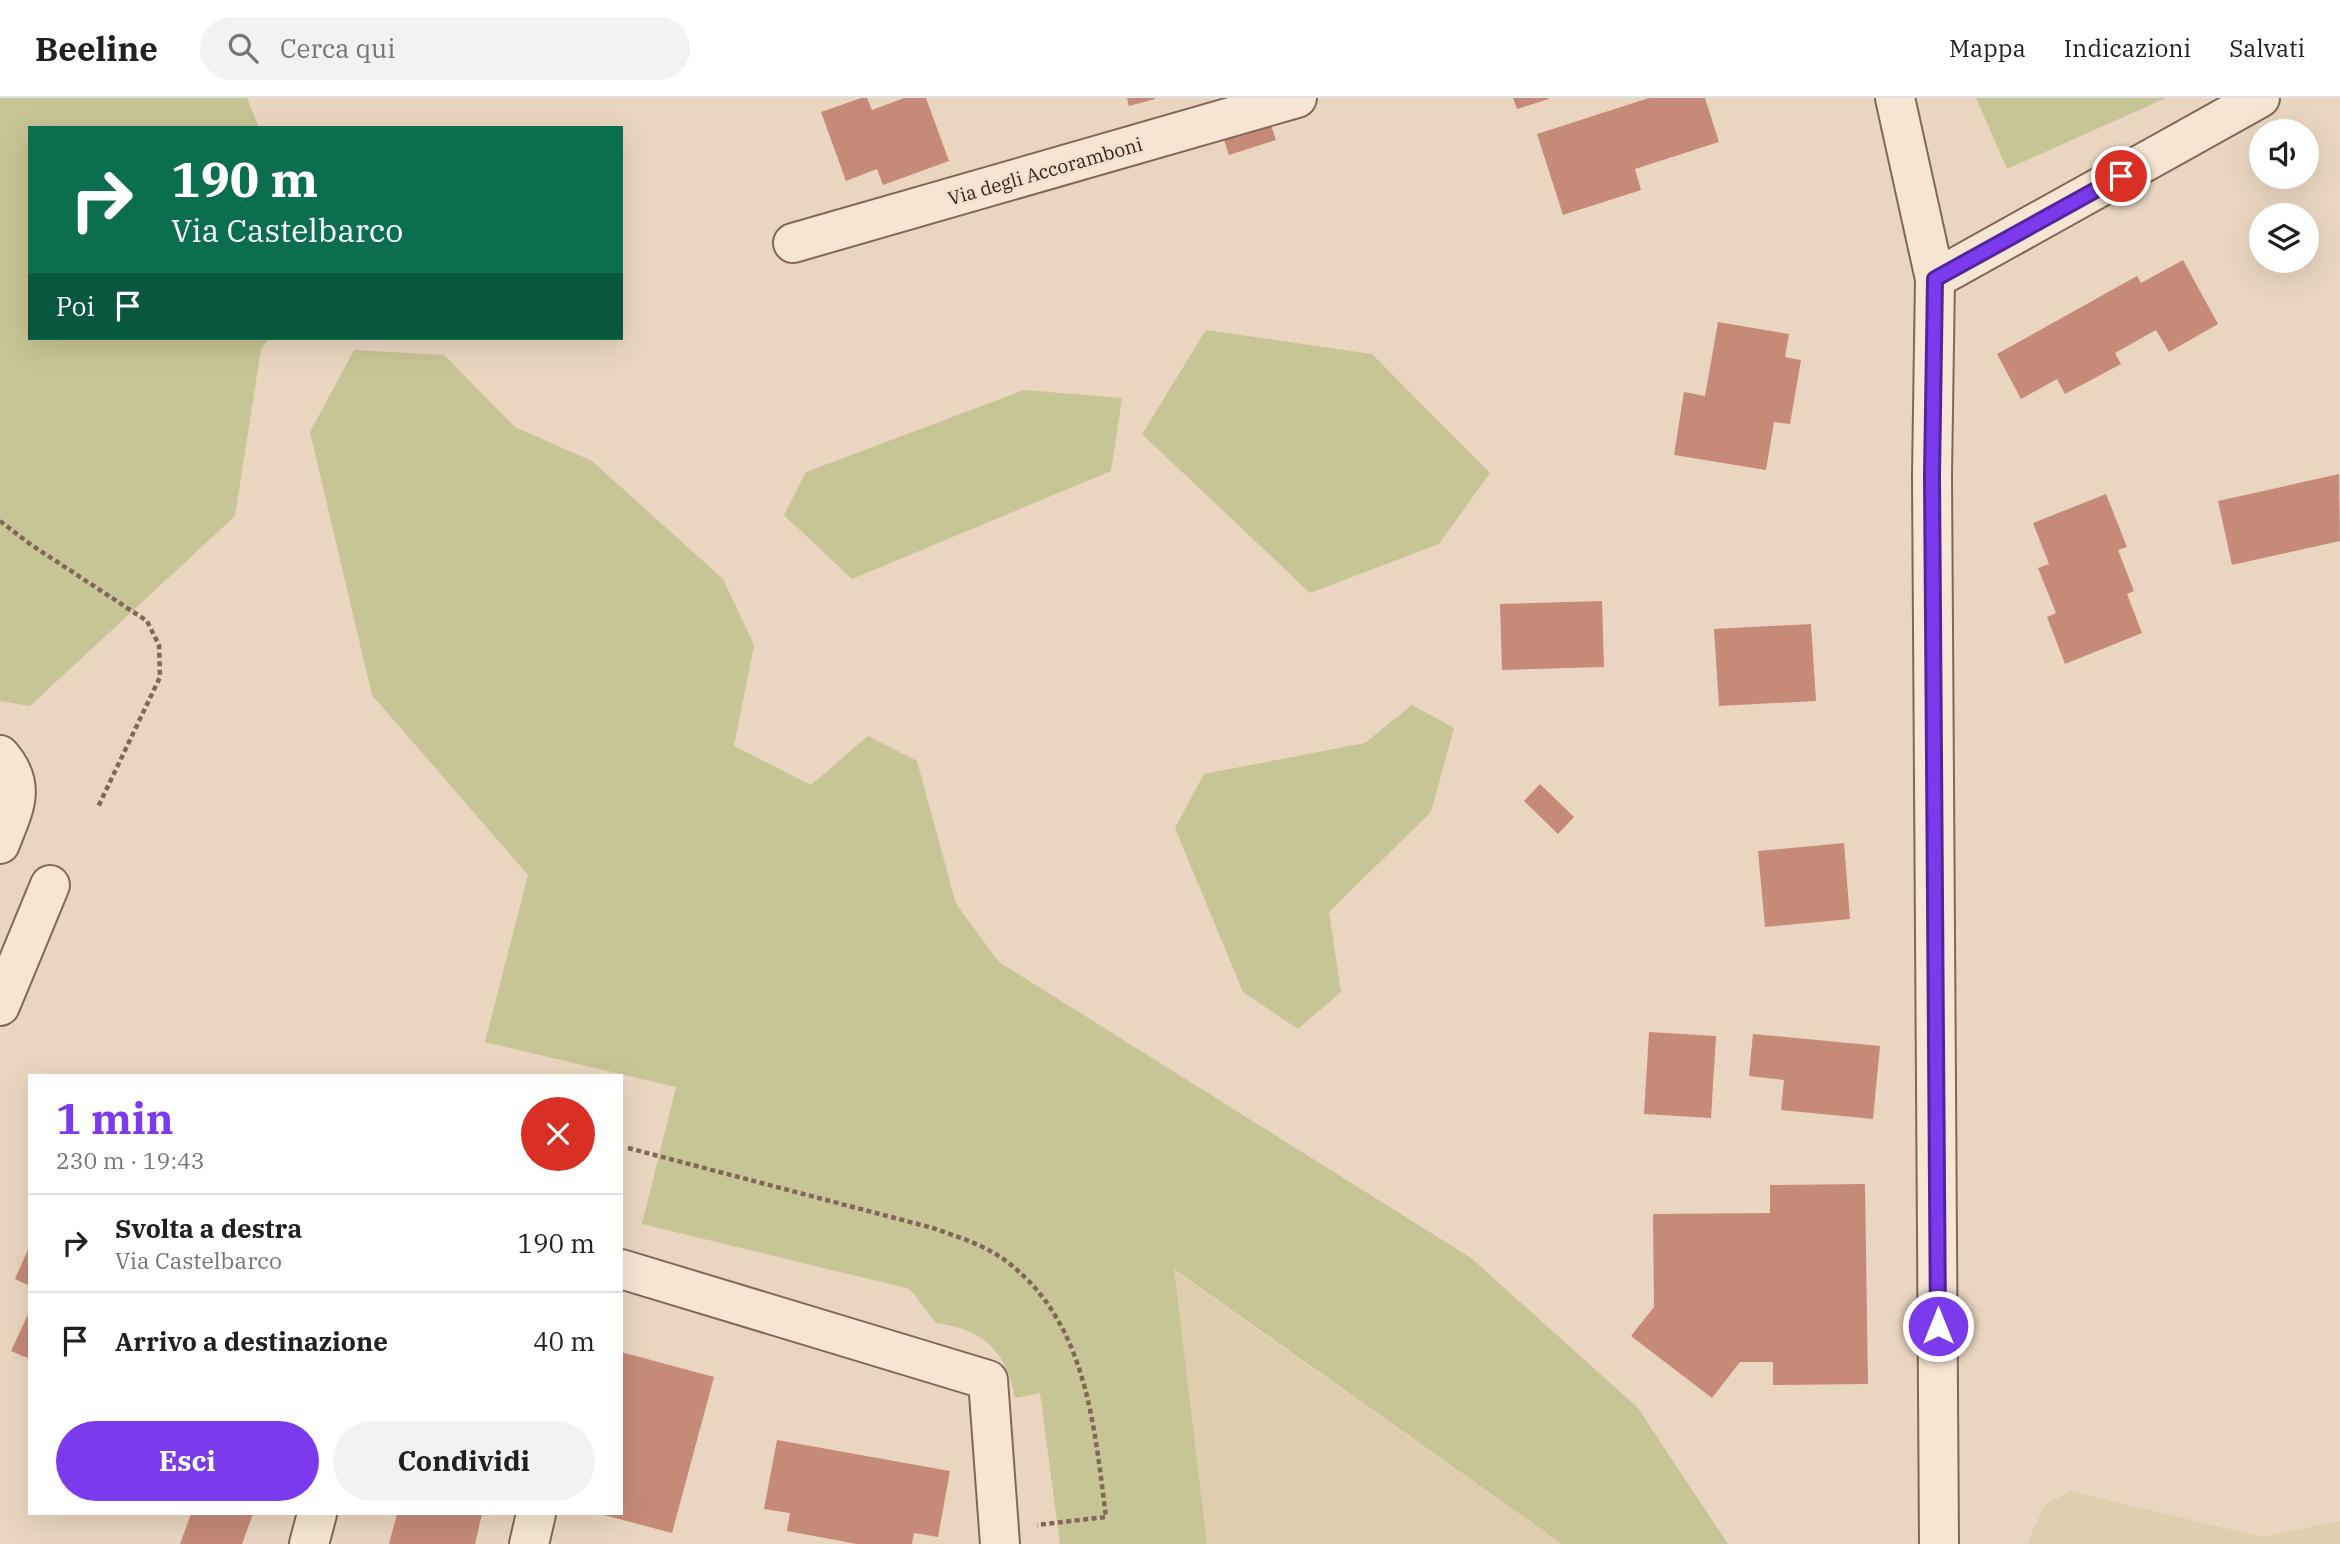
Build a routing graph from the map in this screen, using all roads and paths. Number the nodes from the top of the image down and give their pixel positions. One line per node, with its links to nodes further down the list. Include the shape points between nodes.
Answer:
1 (1297, 98): 4 (street, Via degli Accoramboni)
2 (1895, 98): 5 (street)
3 (2260, 98): 5 (street)
4 (793, 243)
5 (1935, 279): 19 (street, via 1932,489)
6 (0, 521): 8 (path, via 148,621 159,645 160,677)
7 (0, 755): 9 (street, via 17,786)
8 (99, 807)
9 (0, 844)
10 (50, 885): 11 (street)
11 (0, 1006)
12 (628, 1148): 16 (path, via 933,1228 973,1242 1006,1261 1034,1289 1062,1325 1081,1369 1094,1422 1106,1517)
13 (623, 1270): 16 (street, via 988,1380)
14 (317, 1515): 17 (street)
15 (537, 1515): 18 (street)
16 (999, 1537)
17 (309, 1544)
18 (529, 1544)
19 (1939, 1544)

